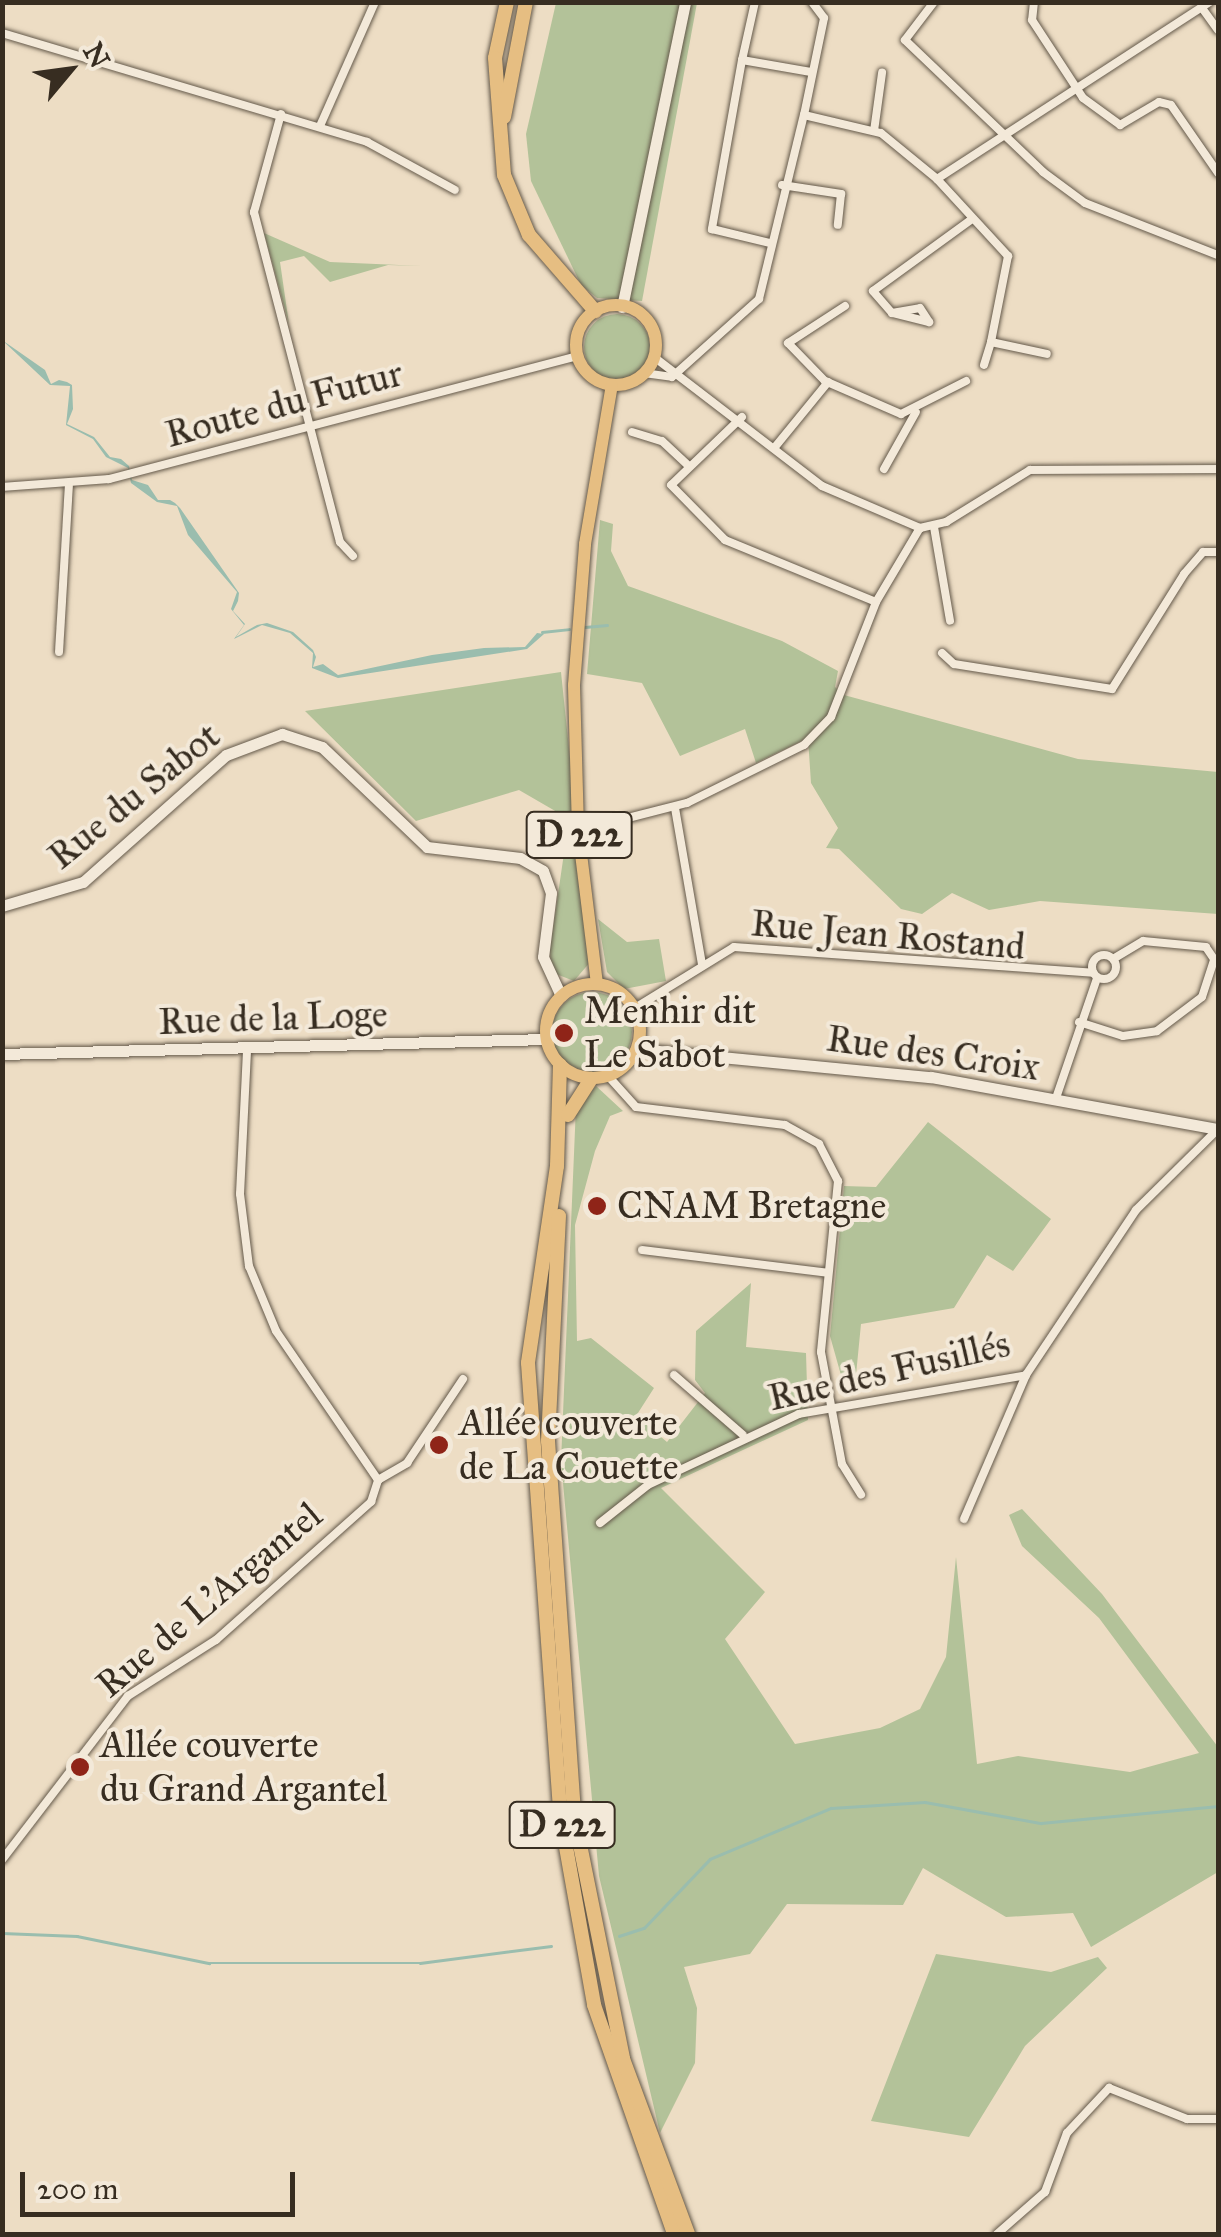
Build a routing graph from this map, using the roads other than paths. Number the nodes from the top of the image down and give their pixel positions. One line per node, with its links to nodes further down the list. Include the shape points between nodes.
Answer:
1 (374, 2): 18 (street)
2 (507, 2): 21 (highway, via 494,58)
3 (526, 2): 21 (highway)
4 (685, 2): 31 (main road)
5 (755, 2): 12 (street)
6 (812, 2): 13 (street, via 824,18)
7 (934, 2): 20 (street, via 905,40)
8 (1034, 2): 15 (street, via 1032,20)
9 (1206, 5): 10 (street); 15 (street)
10 (1218, 30)
11 (2, 33): 16 (street)
12 (742, 60): 13 (street); 28 (street, via 712,229)
13 (811, 72): 17 (street)
14 (882, 73): 19 (street)
15 (1076, 92): 20 (street); 22 (street, via 1120,126 1159,102 1172,105)
16 (281, 114): 18 (street); 46 (street, via 254,212)
17 (804, 115): 19 (street); 24 (street)
18 (320, 126): 25 (street)
19 (874, 131): 23 (street)
20 (1006, 138): 23 (street); 29 (street, via 1084,203)
21 (500, 142): 32 (highway, via 530,235)
22 (1218, 173)
23 (937, 179): 26 (street)
24 (782, 186): 27 (street, via 841,194); 28 (street)
25 (455, 190)
26 (972, 219): 33 (street, via 873,291); 34 (street, via 1008,256)
27 (838, 225)
28 (770, 243): 40 (street, via 759,299)
29 (1218, 255)
30 (845, 306): 42 (street, via 788,343)
31 (622, 307): 32 (main road); 37 (main road, via 650,326)
32 (594, 311): 36 (main road, via 580,328)
33 (892, 313)
34 (990, 342): 35 (street); 38 (street)
35 (1047, 354)
36 (577, 356): 43 (main road); 46 (street, Route du Futur)
37 (654, 357): 39 (main road); 40 (street)
38 (984, 365)
39 (644, 374): 40 (street); 43 (main road)
40 (672, 377): 45 (street)
41 (966, 381): 44 (street)
42 (828, 382): 44 (street, via 874,406); 48 (street)
43 (612, 385): 68 (main road, D 222, via 574,684 578,829)
44 (916, 412): 50 (street)
45 (742, 418): 48 (street); 49 (street)
46 (310, 426): 52 (street, Route du Futur); 57 (street, via 340,542)
47 (632, 432): 49 (street, via 662,440)
48 (775, 447): 55 (street, via 822,486)
49 (689, 466): 58 (street, via 671,485 726,540)
50 (884, 469)
51 (1218, 469): 54 (street, via 1030,470)
52 (69, 486): 53 (street, Route du Futur); 60 (street)
53 (2, 487)
54 (934, 527): 55 (street); 59 (street)
55 (920, 528): 58 (street)
56 (1218, 552): 61 (street, via 1203,552 1184,574 1112,690 954,664)
57 (352, 556)
58 (876, 602): 62 (street, via 825,724 804,745)
59 (950, 621)
60 (58, 652)
61 (942, 653)
62 (675, 808): 63 (street); 66 (street)
63 (624, 819)
64 (2, 906): 69 (main road, Rue du Sabot, via 84,882 226,755 282,734 322,747 427,847 534,863 551,893 546,977)
65 (1113, 959): 67 (street, via 1113,976); 67 (street, via 1097,957); 71 (street, via 1144,941 1206,946 1214,959 1202,998 1156,1031 1123,1036)
66 (702, 964): 67 (street, Rue Jean Rostand, via 752,946 1056,978); 70 (street, Rue Jean Rostand)
67 (1095, 976): 71 (street)
68 (597, 984): 69 (main road); 70 (main road)
69 (562, 996): 72 (main road)
70 (635, 1008): 73 (main road)
71 (1079, 1022): 79 (street)
72 (546, 1039): 74 (main road, Rue de la Loge); 76 (main road)
73 (638, 1049): 77 (main road); 79 (main road, Rue des Croix, via 930,1077)
74 (247, 1052): 75 (main road, Rue de la Loge); 88 (street, via 240,1194 249,1266 276,1332)
75 (2, 1054)
76 (560, 1065): 78 (main road); 94 (highway, D 222, via 556,1166 528,1363 561,1820 594,2005)
77 (609, 1076): 78 (main road); 82 (street, via 636,1107 785,1124 820,1144 838,1181)
78 (591, 1079): 95 (highway, D 222, via 570,1106 547,1401 572,1798 618,2042)
79 (1055, 1101): 80 (main road, Rue des Croix)
80 (1218, 1129): 83 (street, Rue des Fusillés, via 1116,1236)
81 (642, 1250): 82 (street)
82 (828, 1274): 86 (street, via 821,1352)
83 (1026, 1375): 86 (street, Rue des Fusillés); 90 (street)
84 (674, 1376): 87 (street)
85 (464, 1379): 88 (street, Rue de L'Argantel, via 407,1464)
86 (832, 1406): 87 (street, Rue des Fusillés); 89 (street, via 842,1464)
87 (743, 1435): 91 (street, Rue des Fusillés, via 648,1485)
88 (378, 1480): 92 (street, Rue de L'Argantel, via 371,1502 216,1640 128,1696)
89 (861, 1495)
90 (964, 1519)
91 (600, 1523)
92 (2, 1860)
93 (1218, 2118): 96 (street, via 1187,2119 1110,2088 1067,2134 1045,2192)
94 (674, 2234)
95 (688, 2234)
96 (997, 2234)

